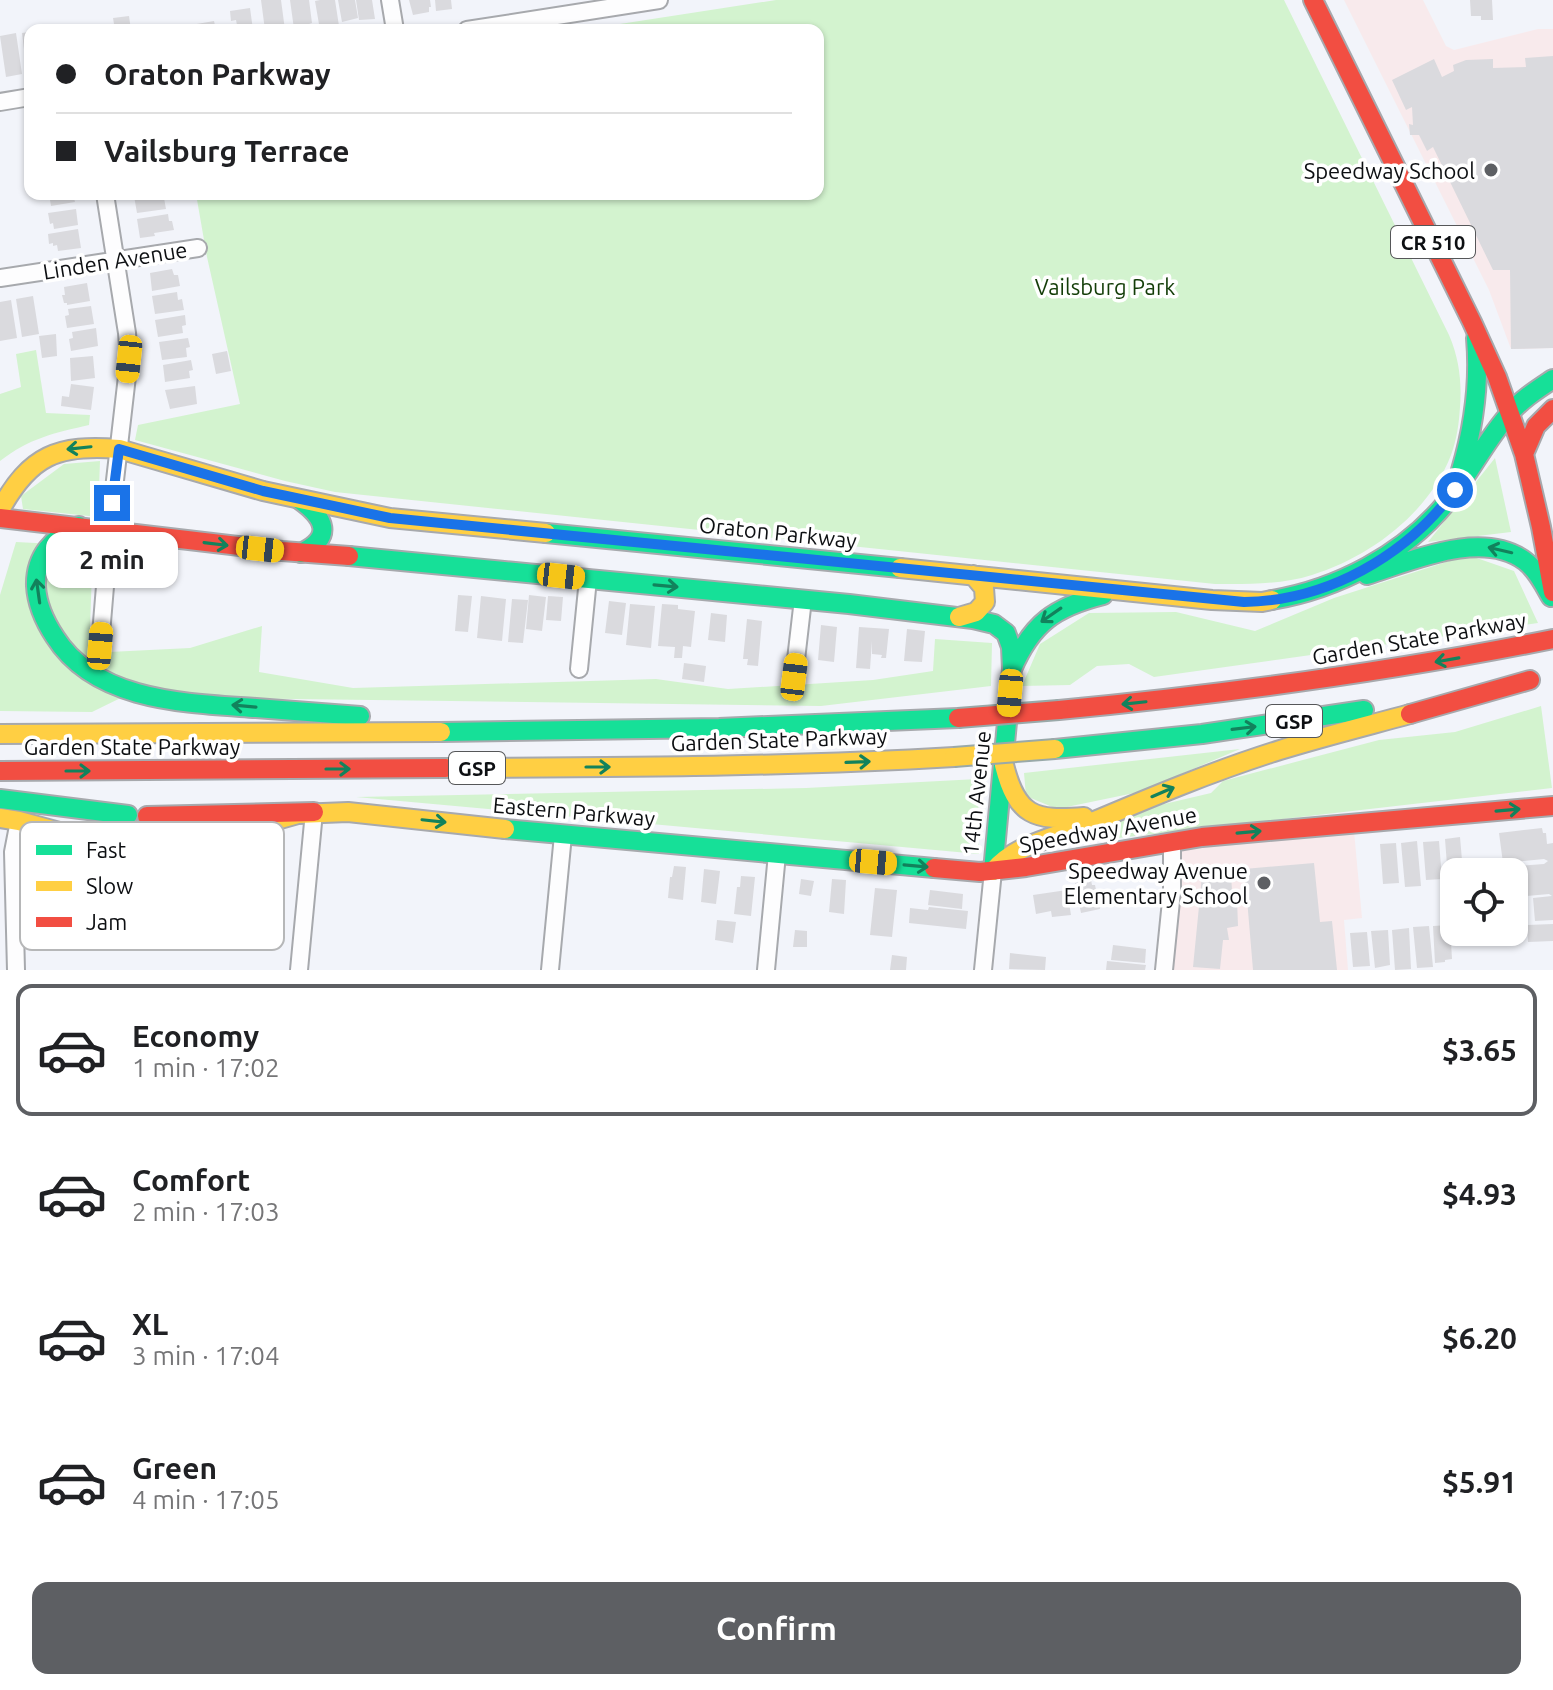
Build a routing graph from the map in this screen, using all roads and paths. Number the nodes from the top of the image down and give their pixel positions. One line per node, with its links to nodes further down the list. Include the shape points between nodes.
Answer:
1 (390, 0): 4 (street)
2 (659, 0): 5 (street)
3 (1313, 0): 12 (main road, CR 510)
4 (394, 24)
5 (505, 24)
6 (24, 98): 7 (street)
7 (0, 102)
8 (106, 200): 10 (street)
9 (198, 248): 10 (street, Linden Avenue)
10 (115, 260): 11 (street, Linden Avenue); 16 (street, via 129,350)
11 (0, 278)
12 (1472, 322): 15 (main road, CR 510); 18 (main road, via 1478,395)
13 (1553, 379): 15 (main road, Oraton Parkway)
14 (1553, 409): 17 (main road, via 1536,426)
15 (1510, 413): 17 (main road, CR 510); 18 (main road, Oraton Parkway)
16 (119, 449): 19 (main road, Oraton Parkway); 20 (main road, Oraton Parkway, one-way to 20, via 81,447 52,454 26,472); 23 (street)
17 (1524, 454): 29 (main road, CR 510)
18 (1455, 490): 27 (main road, Oraton Parkway, via 1406,541 1368,567)
19 (298, 498): 24 (main road, via 318,513 323,525 319,543); 25 (main road, Oraton Parkway, via 390,518)
20 (0, 510)
21 (0, 518): 22 (main road)
22 (79, 526): 23 (main road); 40 (main road, one-way to 22, via 190,702 113,685 80,667 63,650 38,598 41,555 59,536)
23 (110, 530): 24 (main road, one-way to 24); 34 (street)
24 (301, 553): 26 (main road)
25 (973, 575): 28 (main road, Oraton Parkway); 32 (main road, via 986,591 984,603)
26 (588, 579): 30 (main road, one-way to 30); 35 (street)
27 (1317, 591): 28 (main road, Oraton Parkway, via 1244,602); 31 (main road, one-way to 27, via 1522,558 1481,547 1452,550)
28 (1124, 592): 36 (main road, 14th Avenue, one-way to 36, via 1080,601 1051,614 1028,636)
29 (1553, 592)
30 (803, 599): 32 (main road); 38 (street)
31 (1553, 602)
32 (958, 617): 36 (main road, via 1008,633)
33 (1553, 639): 40 (main road, Garden State Parkway / GSP, one-way to 40, bridge, via 1318,681 1148,702 786,726)
34 (100, 646)
35 (579, 669)
36 (1012, 669): 42 (main road, 14th Avenue)
37 (1553, 675): 39 (main road, Garden State Parkway / GSP)
38 (794, 677)
39 (1530, 680): 43 (main road, Garden State Parkway / GSP, one-way to 39, bridge, via 693,766 954,757 1270,725); 46 (main road, one-way to 39, via 1268,754)
40 (545, 730): 41 (main road, Garden State Parkway / GSP)
41 (0, 734)
42 (1004, 765): 46 (main road, via 1018,803 1038,816 1066,819); 56 (main road, 14th Avenue)
43 (0, 771)
44 (0, 799): 48 (main road)
45 (1553, 806): 53 (main road, Speedway Avenue, one-way to 45)
46 (1121, 809): 56 (main road, via 1017,850)
47 (314, 812): 49 (main road); 51 (main road, Eastern Parkway); 52 (main road, Eastern Parkway, one-way to 52); 58 (street)
48 (128, 815)
49 (147, 816)
50 (9, 820): 57 (street)
51 (266, 822)
52 (563, 835): 54 (main road, Eastern Parkway); 59 (street)
53 (1172, 842): 56 (main road, Speedway Avenue); 62 (street)
54 (671, 844): 55 (main road, Speedway Avenue)
55 (777, 854): 56 (main road, Speedway Avenue, one-way to 56); 60 (street)
56 (993, 871): 61 (street, 14th Avenue)
57 (16, 970)
58 (299, 970)
59 (550, 970)
60 (766, 970)
61 (983, 970)
62 (1164, 970)

